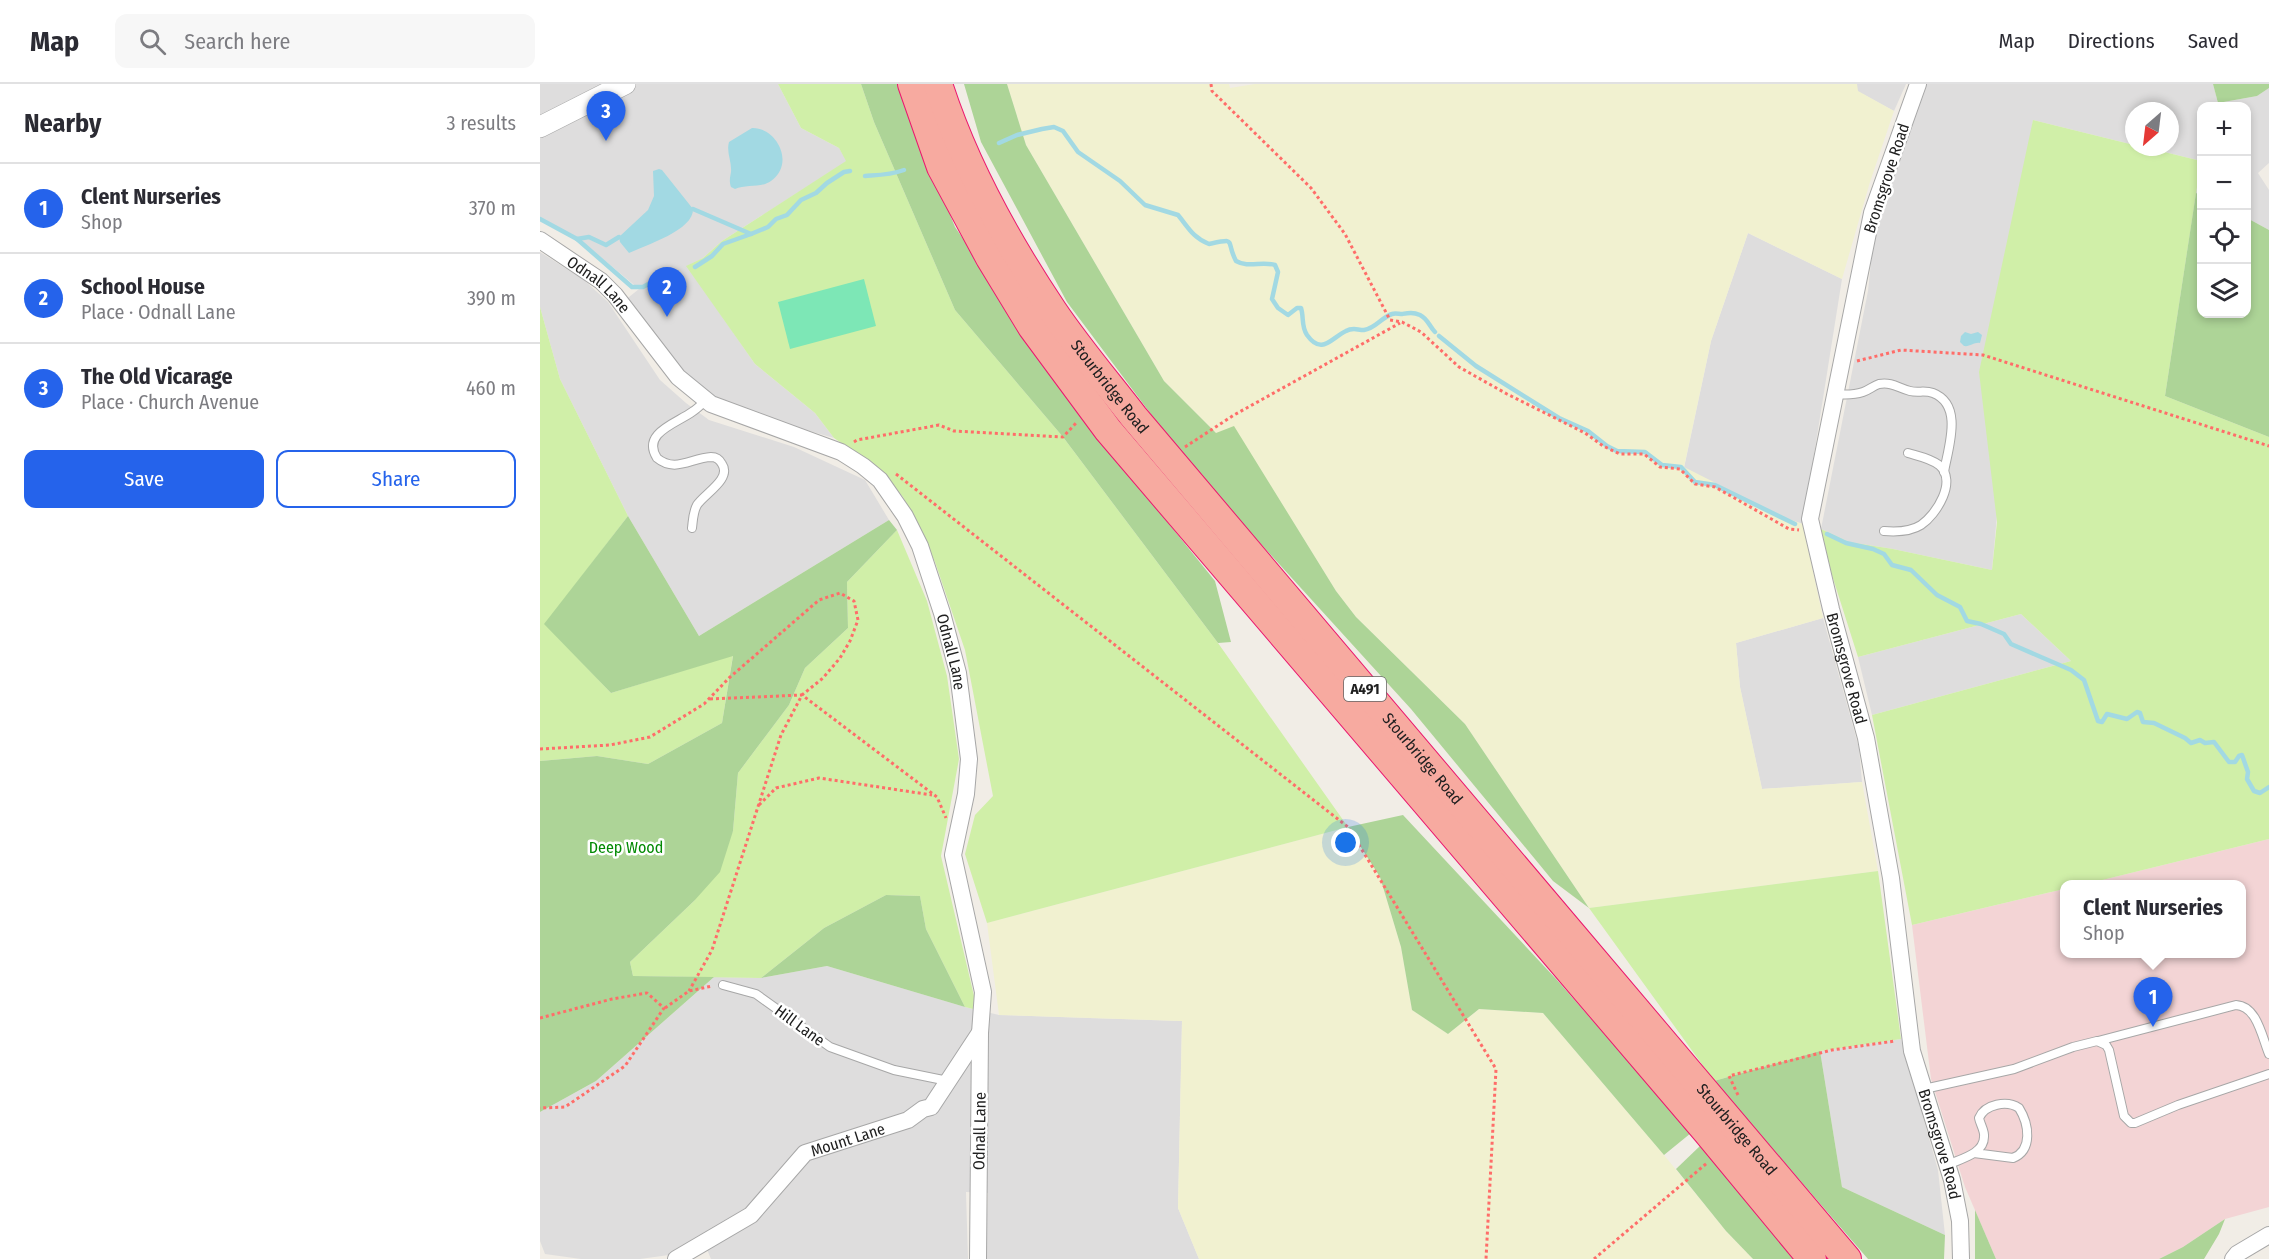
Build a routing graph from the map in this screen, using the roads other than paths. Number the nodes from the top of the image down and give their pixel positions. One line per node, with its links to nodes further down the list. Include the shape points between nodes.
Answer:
1 (625, 84): 5 (street)
2 (912, 84): 25 (highway, Stourbridge Road / A491, via 941,167 990,258 1032,327 1108,429)
3 (938, 84): 26 (highway, Stourbridge Road / A491, via 963,152 1010,241 1054,312 1134,417)
4 (1918, 84): 7 (street, Bromsgrove Road, via 1872,213)
5 (540, 127)
6 (540, 240): 8 (street, Odnall Lane, via 601,281 678,377)
7 (1835, 394): 10 (lane, via 1852,395 1891,384 1943,398 1953,418); 19 (street, Bromsgrove Road, via 1810,519 1866,738 1891,878 1912,1051)
8 (706, 400): 11 (lane, via 663,428 653,447 657,458 667,465 709,457 722,463 724,475 702,498); 14 (street, Odnall Lane, via 841,452 880,480 920,546 958,673 969,759 953,855 983,992)
9 (1908, 453): 10 (lane, via 1926,458)
10 (1944, 472): 12 (lane, via 1943,496 1931,516 1911,530)
11 (692, 528)
12 (1884, 531)
13 (723, 985): 18 (lane, Hill Lane, via 756,994 830,1047 894,1070)
14 (980, 1033): 18 (street, Mount Lane); 24 (street, Odnall Lane)
15 (2097, 1041): 16 (lane, via 2242,1005 2253,1013); 17 (lane, via 2109,1050 2124,1116 2131,1123); 19 (lane, via 2014,1069)
16 (2269, 1054)
17 (2269, 1074)
18 (948, 1081): 23 (street, Mount Lane, via 931,1107 908,1120 805,1153 751,1215)
19 (1924, 1089): 21 (street, Bromsgrove Road)
20 (1974, 1153): 20 (lane, via 1983,1144 1985,1134 1980,1114 1999,1105 2019,1108 2027,1131 2025,1150 2013,1158); 21 (lane)
21 (1947, 1165): 27 (street, Bromsgrove Road, via 1960,1221)
22 (2269, 1235): 28 (street)
23 (676, 1259)
24 (978, 1259)
25 (1812, 1259)
26 (1846, 1259)
27 (1961, 1259)
28 (2233, 1259)

